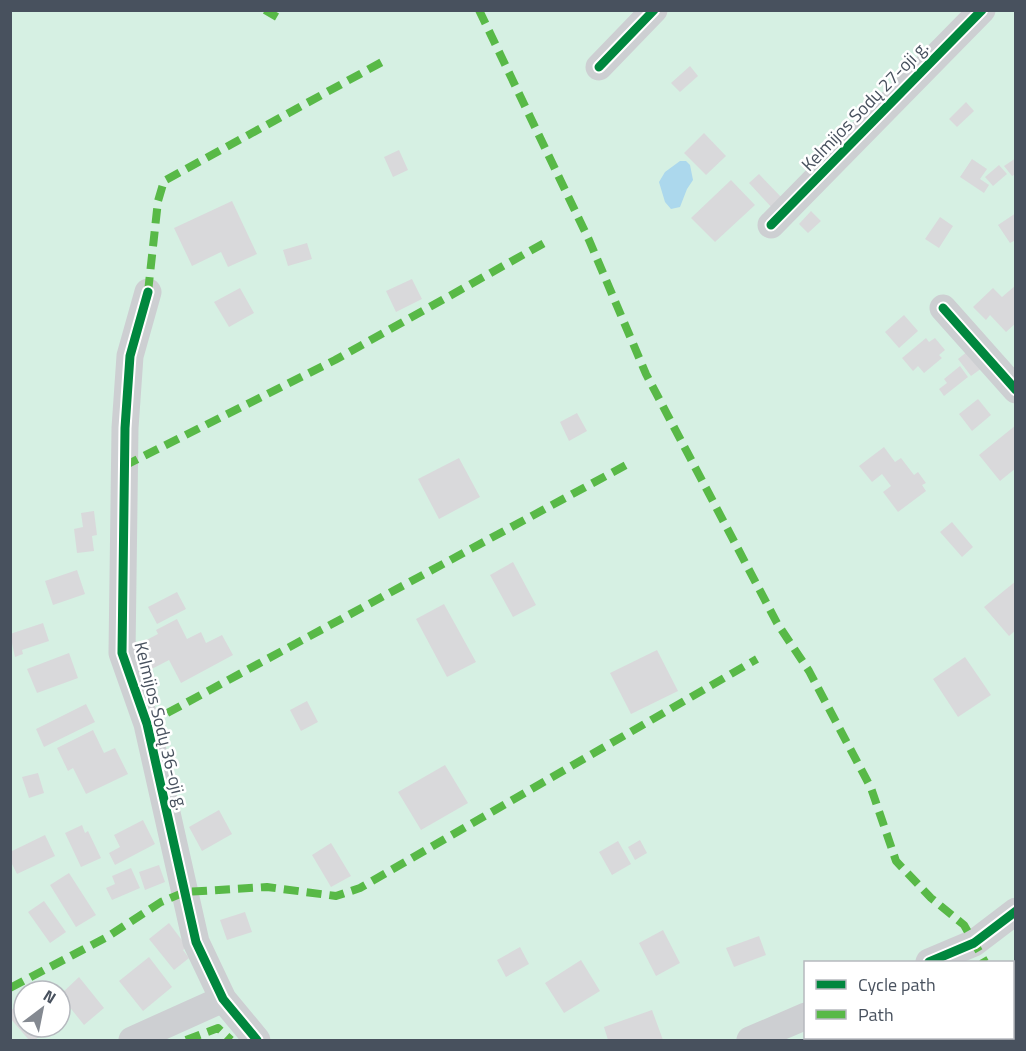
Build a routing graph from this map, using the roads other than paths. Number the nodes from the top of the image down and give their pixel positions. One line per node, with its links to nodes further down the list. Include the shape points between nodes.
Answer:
1 (654, 10): 3 (street)
2 (982, 10): 4 (street, Kelmijos Sodų 27-oji g.)
3 (599, 67)
4 (771, 225)
5 (148, 292): 10 (street, Kelmijos Sodų 36-oji g., via 130,356 128,380 122,653 147,724 196,942)
6 (943, 308): 7 (street)
7 (1016, 390)
8 (1016, 911): 9 (street, via 975,943)
9 (934, 961)
10 (223, 999): 12 (street); 13 (street, Kelmijos Sodų 36-oji g.)
11 (804, 1017): 14 (street)
12 (132, 1041)
13 (257, 1041)
14 (750, 1041)

